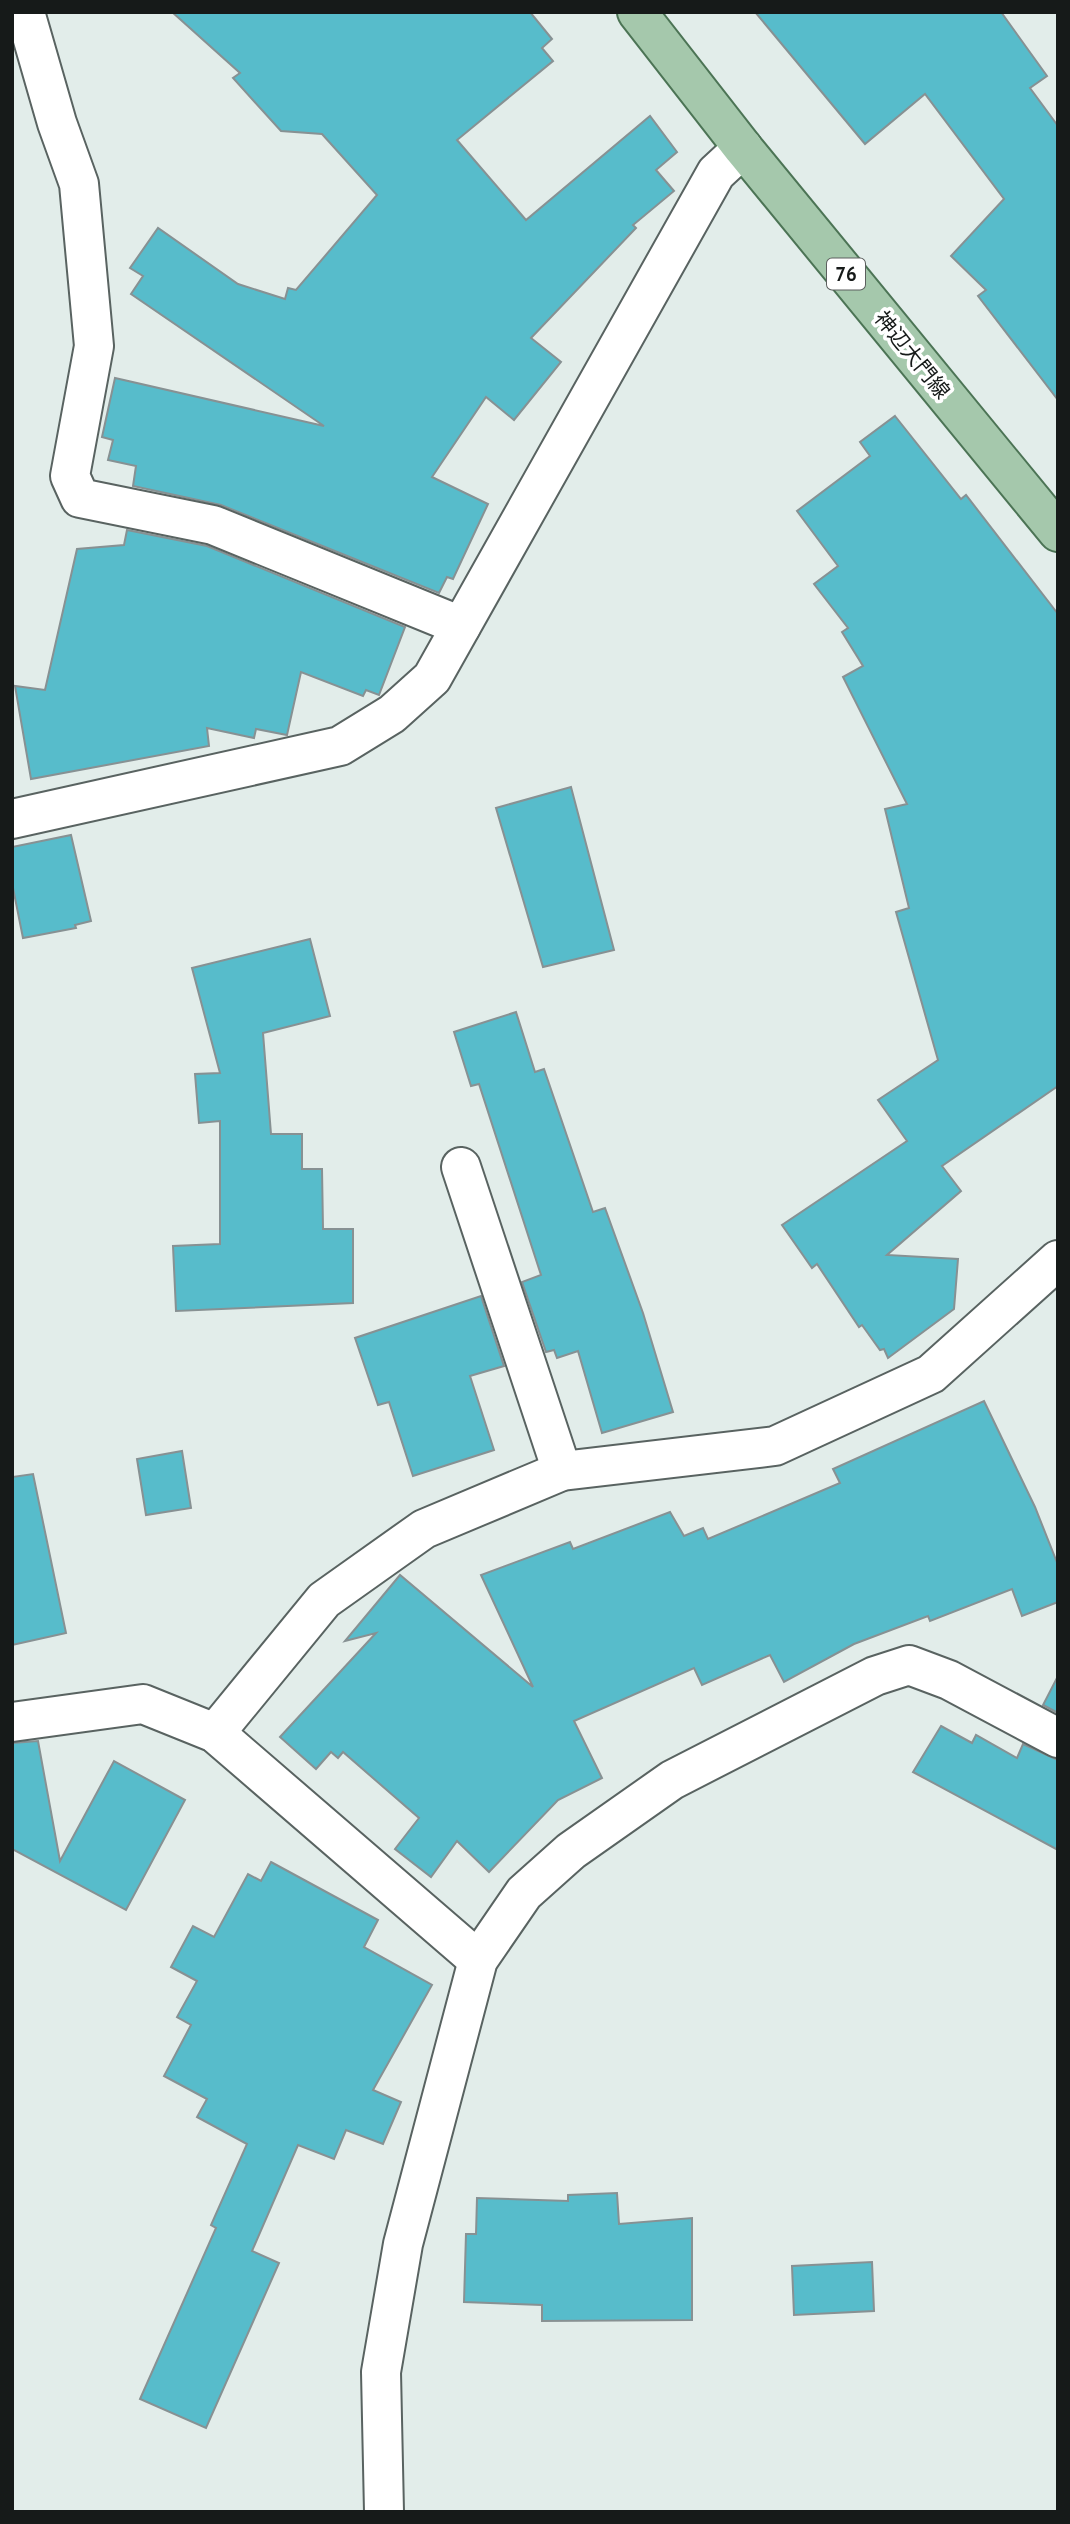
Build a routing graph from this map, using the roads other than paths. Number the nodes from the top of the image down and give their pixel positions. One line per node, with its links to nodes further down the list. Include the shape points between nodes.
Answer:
1 (25, 12): 5 (street, via 79,184 94,346 70,476 80,498 213,525)
2 (637, 12): 3 (main road, 神辺大門線 / 76)
3 (743, 148): 4 (main road, 神辺大門線 / 76); 5 (street, via 716,173)
4 (1058, 532)
5 (461, 626): 6 (street, via 432,678 392,714 340,746)
6 (12, 819)
7 (461, 1167): 9 (street)
8 (1058, 1260): 9 (street, via 931,1374 775,1446)
9 (562, 1471): 11 (street, via 424,1529 324,1600)
10 (12, 1722): 11 (street, via 143,1704)
11 (215, 1733): 13 (street)
12 (1058, 1738): 13 (street, via 949,1680 909,1665 875,1676 672,1780 582,1843 524,1893)
13 (478, 1959): 14 (street, via 433,2123 381,2372)
14 (384, 2512)

